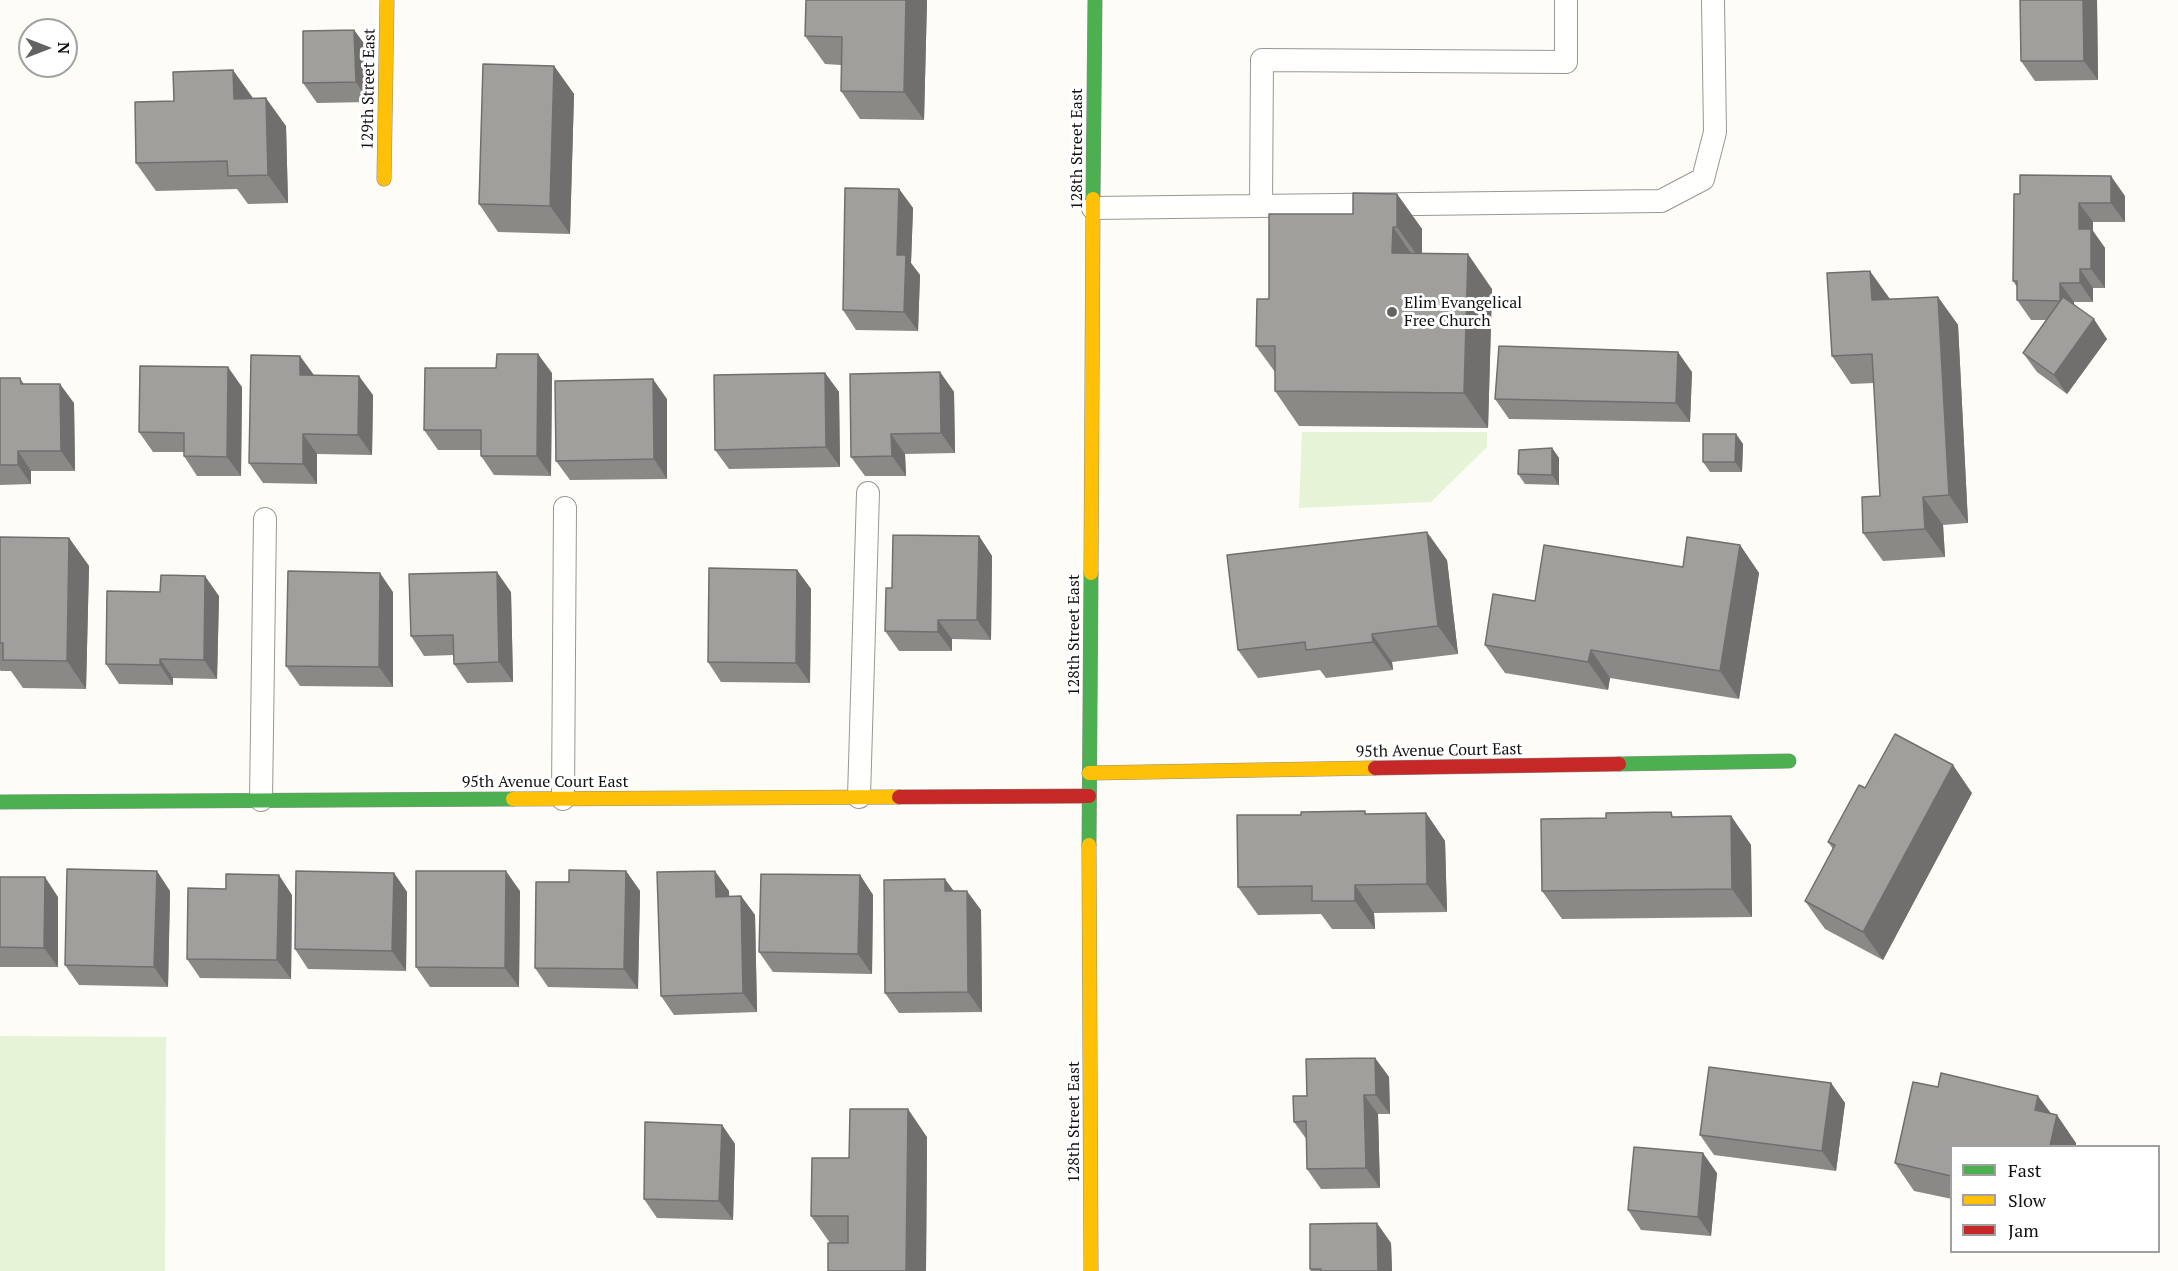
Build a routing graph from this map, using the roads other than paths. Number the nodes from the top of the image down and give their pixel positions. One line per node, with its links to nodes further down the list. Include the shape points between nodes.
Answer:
1 (387, 0): 5 (street, 129th Street East)
2 (1095, 0): 7 (street, 128th Street East)
3 (1566, 0): 6 (lane, via 1566,62 1262,60)
4 (1713, 0): 6 (lane, via 1715,132 1703,179 1661,201)
5 (384, 179)
6 (1261, 206): 7 (lane)
7 (1093, 208): 12 (street, 128th Street East)
8 (868, 493): 14 (lane)
9 (565, 508): 15 (lane)
10 (265, 519): 16 (lane)
11 (1789, 761): 12 (street, 95th Avenue Court East)
12 (1089, 773): 13 (street, 128th Street East)
13 (1089, 796): 14 (street, 95th Avenue Court East); 18 (street, 128th Street East)
14 (860, 797): 15 (street, 95th Avenue Court East)
15 (563, 799): 16 (street, 95th Avenue Court East)
16 (261, 800): 17 (street, 95th Avenue Court East)
17 (0, 802)
18 (1091, 1271)

